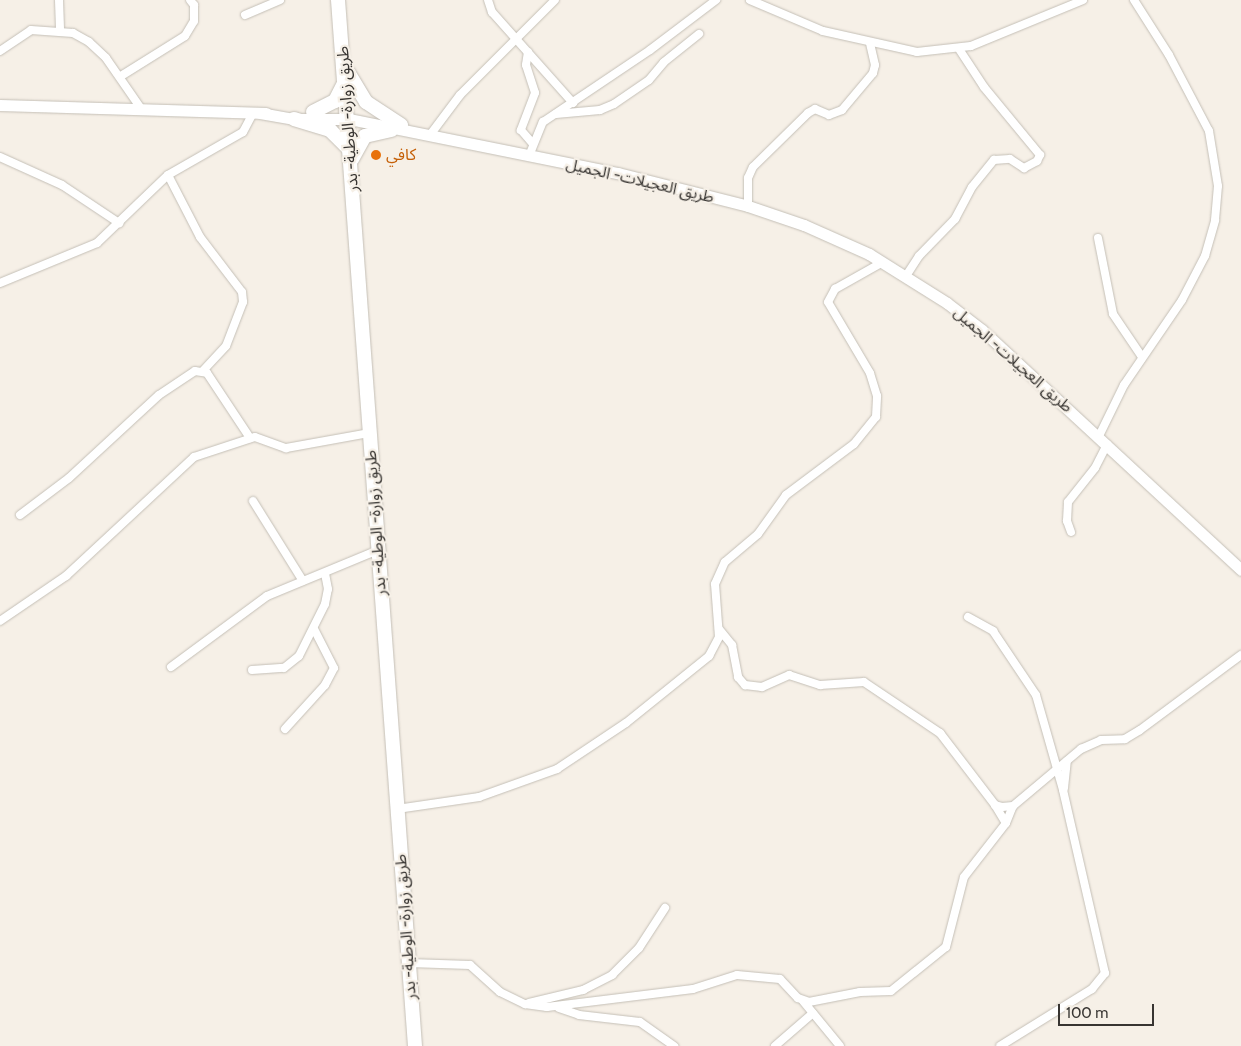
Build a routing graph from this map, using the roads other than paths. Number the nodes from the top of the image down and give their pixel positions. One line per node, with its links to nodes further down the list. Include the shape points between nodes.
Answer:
1 (59, 0): 12 (street)
2 (190, 0): 22 (street, via 194,6 194,21 185,36)
3 (280, 0): 11 (street)
4 (338, 0): 21 (highway, طريق زوارة- الوطية- بدر)
5 (488, 0): 14 (street, via 488,8)
6 (555, 0): 14 (street)
7 (716, 0): 17 (street)
8 (750, 0): 15 (street, via 823,32)
9 (1084, 0): 16 (street, via 1003,35)
10 (1134, 0): 44 (street, via 1169,55 1209,131 1218,186 1215,220 1205,256 1182,300)
11 (245, 15)
12 (60, 30): 18 (street, via 31,30); 22 (street, via 89,42)
13 (699, 34): 20 (street)
14 (516, 40): 19 (street); 32 (street, via 460,95)
15 (870, 43): 16 (street, via 917,52); 38 (street, via 875,65 873,72 842,110 829,115 816,109 808,113 753,167 748,178)
16 (959, 49): 42 (street, via 984,87 1040,155 1037,161 1024,168 1010,159 994,160 972,187 955,220 935,237)
17 (650, 50): 20 (street); 23 (street)
18 (0, 51)
19 (528, 52): 23 (street); 33 (street, via 526,65 535,93 521,130)
20 (664, 62): 28 (street, via 649,80 614,104 600,110)
21 (345, 70): 26 (highway, via 338,98); 29 (highway, طريق زوارة- الوطية- بدر); 31 (highway, via 366,102)
22 (121, 76): 25 (street)
23 (573, 103): 28 (street)
24 (0, 105): 25 (main road)
25 (142, 110): 27 (main road)
26 (313, 112): 27 (main road); 29 (main road)
27 (256, 114): 30 (main road); 37 (street, via 237,137)
28 (552, 115): 33 (street, via 541,125)
29 (349, 116): 30 (main road); 31 (main road, طريق العجيلات- الجميل); 34 (highway, طريق زوارة- الوطية- بدر)
30 (294, 119): 34 (highway, via 330,130)
31 (396, 127): 32 (main road, طريق العجيلات- الجميل); 34 (highway, via 365,136)
32 (427, 134): 35 (main road, طريق العجيلات- الجميل)
33 (533, 144): 35 (street)
34 (350, 156): 46 (highway, طريق زوارة- الوطية- بدر)
35 (529, 156): 38 (main road, طريق العجيلات- الجميل, via 618,173)
36 (0, 157): 39 (street, via 62,185)
37 (168, 175): 39 (street); 45 (street, via 200,237 242,292 242,302 226,346)
38 (748, 206): 41 (main road, طريق العجيلات- الجميل, via 804,225)
39 (119, 223): 43 (street, via 97,243)
40 (1098, 238): 44 (street, via 1113,314)
41 (883, 262): 42 (main road, طريق العجيلات- الجميل); 59 (street, via 835,289 828,302 870,373 877,396 876,417 854,444 790,491 758,534 725,562 715,584)
42 (906, 276): 48 (main road, طريق العجيلات- الجميل, via 982,330)
43 (0, 283)
44 (1142, 357): 48 (street)
45 (203, 371): 47 (street); 50 (street, via 187,375 159,395 69,478)
46 (369, 433): 47 (street, via 286,448 261,437); 52 (highway, طريق زوارة- الوطية- بدر)
47 (250, 438): 57 (street, via 194,457 66,576)
48 (1103, 440): 51 (street, via 1095,468 1068,502 1067,521); 53 (main road, طريق العجيلات- الجميل)
49 (253, 501): 55 (street)
50 (20, 515)
51 (1071, 532)
52 (378, 550): 54 (street); 69 (highway, طريق زوارة- الوطية- بدر)
53 (1241, 570)
54 (325, 573): 55 (street); 58 (street, via 327,596)
55 (303, 581): 61 (street, via 254,604)
56 (968, 617): 65 (street, via 994,631 1030,684)
57 (0, 621)
58 (314, 629): 62 (street, via 292,664 276,670); 63 (street, via 334,668 325,685)
59 (718, 629): 67 (street, via 732,645 738,677 745,685 762,687 789,675 820,685 864,682 940,733); 69 (street, via 714,649 689,675 574,759 540,776 479,797)
60 (1241, 655): 64 (street, via 1131,735 1095,742)
61 (171, 667)
62 (252, 670)
63 (284, 729)
64 (1066, 760): 65 (street); 66 (street)
65 (1057, 769): 66 (street); 68 (street)
66 (1063, 790): 81 (street, via 1106,973 1092,989)
67 (995, 805): 68 (street); 70 (street)
68 (1013, 806): 70 (street)
69 (397, 809): 72 (highway, طريق زوارة- الوطية- بدر)
70 (1006, 823): 73 (street, via 964,877 949,942 941,953 891,991)
71 (665, 908): 74 (street, via 639,948 612,975 583,990)
72 (409, 963): 74 (street, via 470,966 500,992); 77 (highway, طريق زوارة- الوطية- بدر)
73 (804, 1001): 75 (street, via 780,979 737,975 701,988); 76 (street)
74 (525, 1004): 75 (street)
75 (558, 1007): 78 (street, via 579,1015 640,1022)
76 (813, 1013): 79 (street); 80 (street)
77 (415, 1046)
78 (674, 1046)
79 (775, 1046)
80 (840, 1046)
81 (1000, 1046)

